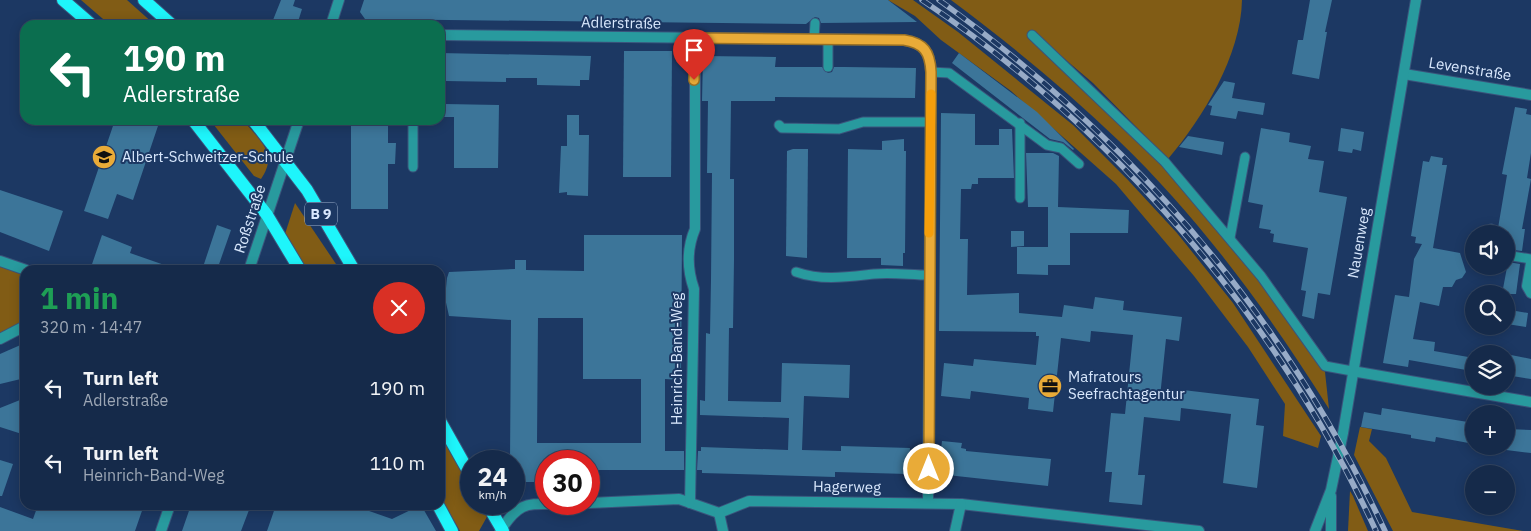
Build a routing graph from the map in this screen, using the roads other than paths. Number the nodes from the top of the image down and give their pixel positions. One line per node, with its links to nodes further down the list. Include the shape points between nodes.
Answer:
1 (63, 0): 5 (main road)
2 (144, 0): 6 (main road)
3 (339, 0): 7 (street)
4 (1416, 0): 16 (street, Nauenweg)
5 (86, 20)
6 (166, 20)
7 (333, 20)
8 (814, 23): 12 (lane)
9 (445, 35): 11 (street, Adlerstraße)
10 (1032, 35): 31 (lane, via 1165,162)
11 (695, 38): 12 (street, Adlerstraße); 51 (street, Heinrich-Band-Weg, via 695,228 689,242 689,276 694,289)
12 (814, 39): 13 (street, Adlerstraße)
13 (828, 39): 14 (lane); 15 (street, Adlerstraße, via 904,40 922,45 928,52)
14 (828, 67)
15 (931, 72): 18 (street); 19 (lane, via 950,73)
16 (1404, 74): 17 (street, Levenstraße); 45 (street, Nauenweg)
17 (1531, 95)
18 (931, 122): 24 (lane, via 863,122 839,129 782,128); 41 (street)
19 (1020, 123): 27 (lane, via 1047,145 1061,148); 29 (lane)
20 (197, 125): 30 (main road)
21 (257, 125): 26 (main road, B 9)
22 (297, 125): 26 (street, Roßstraße)
23 (413, 125): 28 (lane)
24 (779, 125)
25 (1245, 156): 31 (lane)
26 (284, 161): 30 (street, Roßstraße); 38 (main road, B 9, via 307,190)
27 (1079, 164)
28 (413, 167)
29 (1020, 198)
30 (267, 215): 36 (street, Roßstraße); 37 (main road)
31 (1230, 238): 45 (lane, via 1325,366)
32 (1515, 256): 33 (lane)
33 (1531, 259)
34 (0, 261): 39 (street)
35 (1531, 263): 42 (street, via 1527,286)
36 (252, 265)
37 (297, 265)
38 (351, 265)
39 (20, 268)
40 (796, 272): 41 (lane, via 811,277)
41 (929, 275): 52 (street)
42 (1531, 293)
43 (20, 329): 44 (street)
44 (0, 339)
45 (1352, 371): 46 (street); 49 (street, Nauenweg)
46 (1531, 402)
47 (445, 430): 48 (main road)
48 (460, 456)
49 (1331, 490): 65 (street, Nauenweg); 66 (street, Nauenweg)
50 (600, 503): 51 (street, via 679,499)
51 (690, 503): 57 (street)
52 (928, 503): 53 (street, Hagerweg); 57 (street, Hagerweg, via 749,501)
53 (961, 504): 63 (street); 64 (street, Hagerweg)
54 (535, 505): 59 (street, via 523,506 511,514)
55 (168, 510): 60 (street)
56 (441, 510): 61 (main road)
57 (719, 513): 62 (street)
58 (493, 515): 59 (main road)
59 (502, 530)
60 (161, 531)
61 (452, 531)
62 (723, 531)
63 (956, 531)
64 (1199, 531)
65 (1316, 531)
66 (1332, 531)

